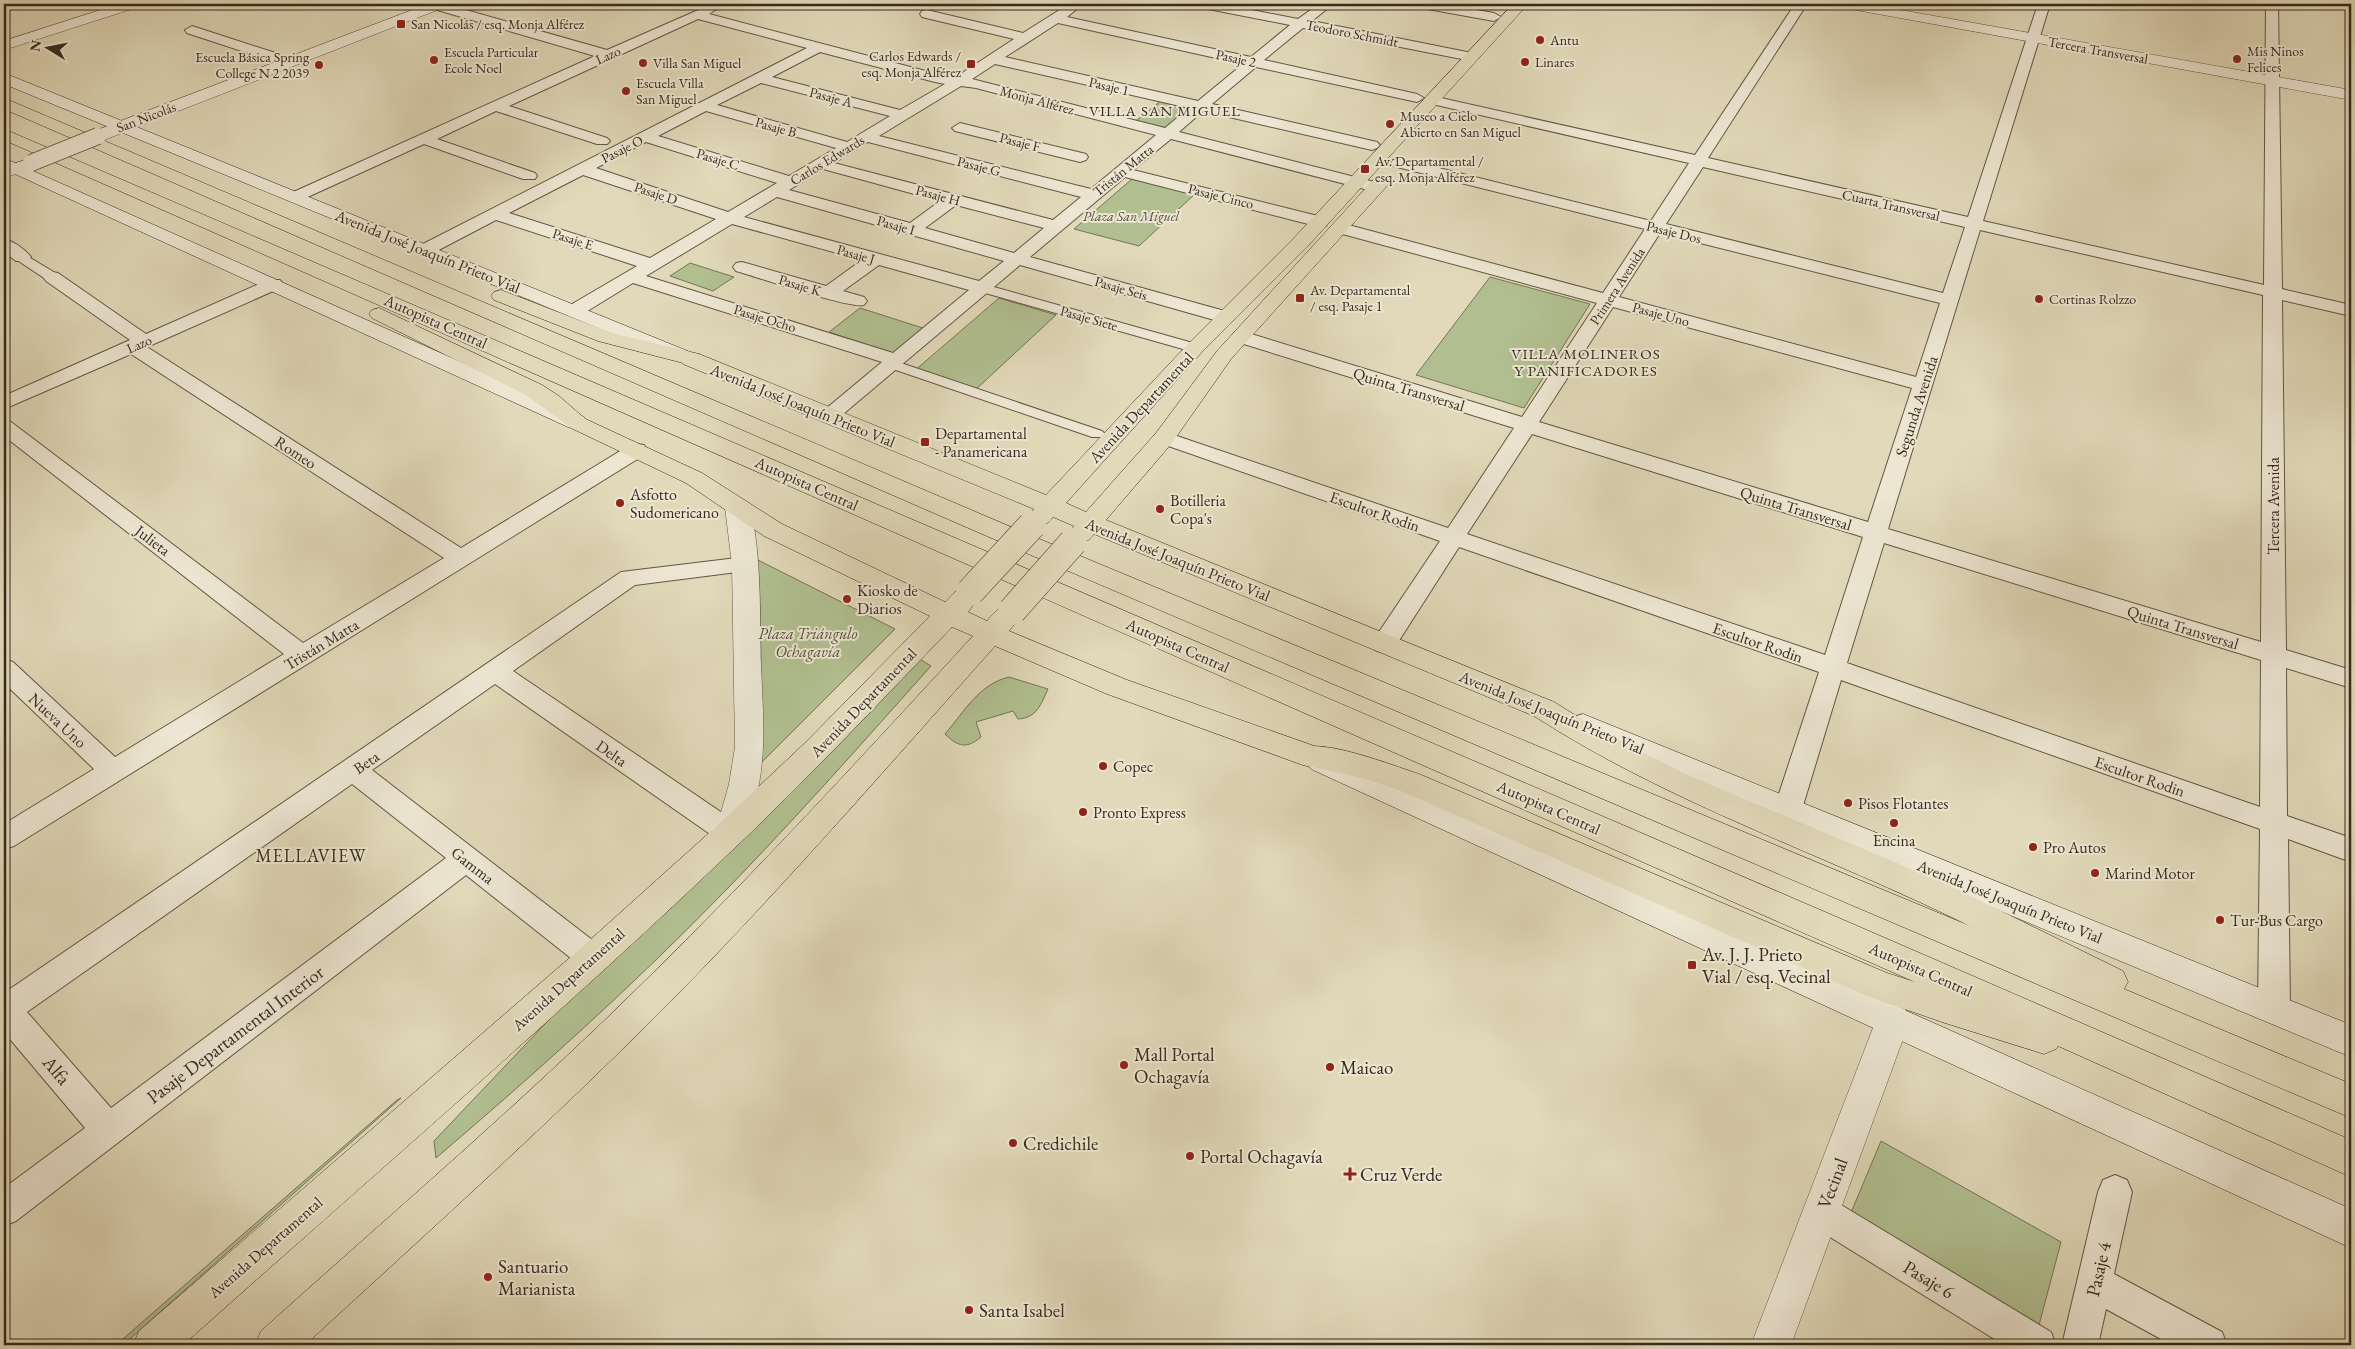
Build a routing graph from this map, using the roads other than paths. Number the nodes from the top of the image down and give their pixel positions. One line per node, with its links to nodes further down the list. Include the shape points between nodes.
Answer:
1 (133, 4): 22 (main road)
2 (436, 4): 24 (street); 27 (main road, San Nicolás)
3 (721, 4): 14 (street, Lazo)
4 (1077, 4): 16 (street, Carlos Edwards)
5 (1203, 4): 17 (street, Teodoro Schmidt)
6 (1422, 4): 15 (street)
7 (1521, 4): 25 (main road, Avenida Departamental)
8 (1800, 4): 57 (street, Primera Avenida)
9 (1845, 4): 21 (main road, Tercera Transversal)
10 (2044, 4): 21 (street, Segunda Avenida)
11 (2272, 4): 31 (street, Tercera Avenida)
12 (1327, 6): 17 (street, Tristán Matta); 18 (street, Tristán Matta)
13 (927, 14): 20 (street)
14 (697, 15): 23 (street, Monja Alférez); 24 (street, Lazo)
15 (1494, 17)
16 (1055, 18): 20 (street, Carlos Edwards); 28 (street, Pasaje 2)
17 (1302, 23): 18 (street, Teodoro Schmidt); 28 (street, Tristán Matta)
18 (1318, 26): 25 (street, Teodoro Schmidt)
19 (192, 30): 27 (street)
20 (1025, 38): 26 (street, Carlos Edwards)
21 (2033, 38): 31 (main road, Tercera Transversal); 77 (street, Segunda Avenida)
22 (4, 46)
23 (819, 47): 30 (street, Pasaje O); 32 (street, Monja Alférez)
24 (608, 55): 38 (street, Lazo)
25 (1472, 57): 35 (main road, Avenida Departamental)
26 (993, 59): 32 (street, Carlos Edwards); 40 (street, Pasaje 1)
27 (289, 62): 43 (main road, San Nicolás)
28 (1253, 62): 35 (street, Pasaje 2); 40 (street, Tristán Matta)
29 (4, 78): 43 (main road, Avenida José Joaquín Prieto Vial)
30 (760, 78): 39 (street, Pasaje O); 41 (street, Pasaje A)
31 (2272, 81): 34 (main road, Tercera Transversal); 96 (street, Tercera Avenida)
32 (958, 82): 41 (street, Carlos Edwards); 46 (street, Monja Alférez)
33 (1463, 92): 37 (main road)
34 (2351, 96)
35 (1424, 99): 37 (street, Cuarta Transversal); 66 (main road, Avenida Departamental)
36 (4, 103): 82 (main road, Autopista Central)
37 (1451, 105): 42 (main road); 57 (street, Cuarta Transversal)
38 (495, 106): 49 (street, Lazo); 50 (street)
39 (704, 106): 47 (street, Pasaje O); 53 (street, Pasaje B)
40 (1201, 107): 46 (street, Tristán Matta); 52 (street, Pasaje 1)
41 (902, 115): 48 (street, Carlos Edwards)
42 (1439, 118)
43 (123, 126): 60 (main road, San Nicolás, bridge); 71 (main road, Avenida José Joaquín Prieto Vial)
44 (960, 128): 51 (street, Pasaje F)
45 (4, 134): 86 (main road, Autopista Central)
46 (1167, 134): 63 (street, Tristán Matta); 66 (street, Monja Alférez)
47 (646, 137): 62 (street, Pasaje O); 65 (street, Pasaje C)
48 (866, 137): 53 (street, Carlos Edwards); 56 (street, Pasaje G)
49 (423, 139): 64 (street); 71 (street, Lazo)
50 (602, 141)
51 (1022, 143): 55 (street, Pasaje F); 61 (street)
52 (1372, 145)
53 (848, 147): 59 (street, Carlos Edwards)
54 (1413, 148): 58 (main road, Avenida Departamental)
55 (1080, 157)
56 (958, 160): 61 (street, Pasaje G); 68 (street)
57 (1698, 161): 77 (street, Cuarta Transversal); 79 (street, Primera Avenida)
58 (1399, 163): 67 (main road, Avenida Departamental); 79 (street, Pasaje Dos)
59 (821, 164): 65 (street, Carlos Edwards); 68 (street, Pasaje H)
60 (14, 167): 94 (main road)
61 (989, 168): 70 (street, Pasaje G)
62 (582, 169): 73 (street, Pasaje O); 74 (street, Pasaje D)
63 (1122, 172): 70 (street, Tristán Matta); 76 (street, Pasaje Cinco)
64 (529, 176)
65 (791, 182): 69 (street, Carlos Edwards)
66 (1356, 183): 67 (street, Monja Alférez); 76 (main road, Avenida Departamental)
67 (1376, 188): 80 (main road, Avenida Departamental)
68 (918, 190): 72 (street, Pasaje H)
69 (775, 191): 74 (street, Carlos Edwards); 75 (street, Pasaje I)
70 (1093, 195): 78 (street, Tristán Matta)
71 (295, 197): 85 (main road, Avenida José Joaquín Prieto Vial)
72 (953, 199): 78 (street, Pasaje H); 81 (street)
73 (495, 214): 85 (street, Pasaje O); 90 (street, Pasaje E)
74 (730, 218): 84 (street, Pasaje J); 90 (street, Carlos Edwards)
75 (878, 220): 81 (street, Pasaje I); 84 (street)
76 (1320, 222): 103 (main road, Avenida Departamental)
77 (1974, 224): 96 (street, Cuarta Transversal); 99 (street, Segunda Avenida)
78 (1055, 226): 88 (street, Tristán Matta)
79 (1655, 227): 98 (street, Primera Avenida); 99 (street, Pasaje Dos)
80 (1341, 228): 98 (street, Pasaje Uno); 104 (main road, Avenida Departamental)
81 (913, 229): 88 (street, Pasaje I)
82 (320, 240): 107 (main road, via 421,266 605,337); 151 (main road, Autopista Central, via 1046,552)
83 (4, 244): 87 (street)
84 (836, 248): 89 (street, Pasaje J)
85 (425, 250): 102 (main road, Avenida José Joaquín Prieto Vial)
86 (287, 255): 112 (main road, via 386,318 534,390); 152 (main road, Autopista Central)
87 (22, 257): 92 (street)
88 (1017, 258): 95 (street, Tristán Matta); 103 (street, Pasaje Seis)
89 (875, 259): 95 (street, Pasaje J); 97 (street)
90 (652, 265): 93 (street, Carlos Edwards)
91 (742, 268): 97 (street, Pasaje K)
92 (52, 277): 105 (street, Romeo)
93 (632, 277): 102 (street, Carlos Edwards); 108 (street, Pasaje Ocho)
94 (274, 284): 105 (street, Lazo); 112 (main road)
95 (983, 288): 106 (street, Pasaje Siete); 108 (street, Tristán Matta)
96 (2273, 292): 101 (street, Cuarta Transversal); 131 (street, Tercera Avenida)
97 (828, 293): 100 (street, Pasaje K)
98 (1608, 300): 109 (street, Pasaje Uno); 113 (street, Primera Avenida)
99 (1950, 300): 109 (street, Segunda Avenida)
100 (858, 302)
101 (2351, 310)
102 (574, 311): 107 (main road, Avenida José Joaquín Prieto Vial)
103 (1225, 317): 106 (main road, Avenida Departamental)
104 (1241, 336): 113 (street, Quinta Transversal); 116 (main road, Avenida Departamental, via 1209,374)
105 (138, 344): 110 (street, Lazo); 125 (street, Romeo)
106 (1195, 348): 118 (main road, Avenida Departamental)
107 (691, 359): 111 (main road, Avenida José Joaquín Prieto Vial)
108 (895, 362): 111 (street, Tristán Matta); 115 (street)
109 (1923, 385): 123 (street, Segunda Avenida)
110 (4, 403)
111 (829, 416): 119 (main road, Avenida José Joaquín Prieto Vial)
112 (579, 423): 117 (main road)
113 (1526, 425): 123 (street, Quinta Transversal); 124 (street, Primera Avenida)
114 (4, 426): 130 (street, Julieta)
115 (1097, 434)
116 (1164, 438): 122 (main road, Avenida Departamental); 124 (street, Escultor Rodin)
117 (637, 450): 120 (main road, via 694,478); 125 (street, Tristán Matta)
118 (1082, 470): 119 (main road, via 1039,484); 121 (main road, Avenida Departamental)
119 (1002, 487): 121 (main road, Avenida José Joaquín Prieto Vial)
120 (737, 507): 126 (main road); 127 (main road, via 795,542)
121 (1049, 507): 122 (main road, Avenida José Joaquín Prieto Vial); 127 (main road, Avenida Departamental, bridge)
122 (1090, 523): 128 (main road, Avenida Departamental, bridge); 129 (main road, Avenida José Joaquín Prieto Vial)
123 (1876, 533): 131 (street, Quinta Transversal); 133 (street, Segunda Avenida)
124 (1454, 538): 129 (street, Primera Avenida); 133 (street, Escultor Rodin)
125 (460, 558): 130 (street, Tristán Matta)
126 (745, 565): 134 (street, Beta, via 629,578); 142 (main road, via 749,747 744,784)
127 (949, 614): 128 (main road); 142 (main road, Avenida Departamental)
128 (992, 634): 137 (main road, via 1119,688); 162 (main road, Avenida Departamental, via 780,866 660,989 532,1112)
129 (1384, 644): 136 (main road, Avenida José Joaquín Prieto Vial)
130 (302, 655): 139 (street, Tristán Matta)
131 (2274, 655): 135 (street, Quinta Transversal); 141 (street, Tercera Avenida)
132 (4, 668): 139 (street, Nueva Uno)
133 (1833, 668): 140 (street, Segunda Avenida); 141 (street, Escultor Rodin)
134 (495, 671): 138 (street, Beta); 142 (street, Delta)
135 (2351, 679)
136 (1544, 709): 140 (main road, Avenida José Joaquín Prieto Vial); 151 (main road, via 1586,737 1651,772 1904,880 2011,930)
137 (1310, 756): 149 (main road); 152 (main road, via 1366,768 1452,799 1880,985 2003,1027)
138 (354, 770): 145 (street, Gamma); 148 (street, Beta)
139 (113, 771): 143 (street, Tristán Matta)
140 (1788, 809): 147 (main road, Avenida José Joaquín Prieto Vial)
141 (2274, 823): 144 (street, Escultor Rodin); 147 (street, Tercera Avenida)
142 (730, 833): 146 (main road, Avenida Departamental)
143 (4, 838)
144 (2351, 850)
145 (466, 859): 146 (street, Gamma); 154 (street, Pasaje Departamental Interior)
146 (593, 958): 161 (main road, Avenida Departamental)
147 (2274, 1009): 150 (main road, Avenida José Joaquín Prieto Vial)
148 (6, 1010): 154 (street, Alfa)
149 (1893, 1020): 158 (main road, Vecinal); 159 (main road)
150 (2351, 1041)
151 (2230, 1050): 153 (main road, Autopista Central)
152 (2124, 1058): 155 (main road, Autopista Central)
153 (2351, 1101)
154 (108, 1130): 157 (street, Pasaje Departamental Interior)
155 (2351, 1159)
156 (2115, 1192): 160 (street, Pasaje 4)
157 (4, 1209)
158 (1821, 1212): 163 (main road, Vecinal); 164 (street, Pasaje 6)
159 (2351, 1229)
160 (2095, 1282): 165 (street, Pasaje 4); 166 (street)
161 (153, 1345)
162 (275, 1345)
163 (1771, 1345)
164 (2038, 1345)
165 (2080, 1345)
166 (2209, 1345)

